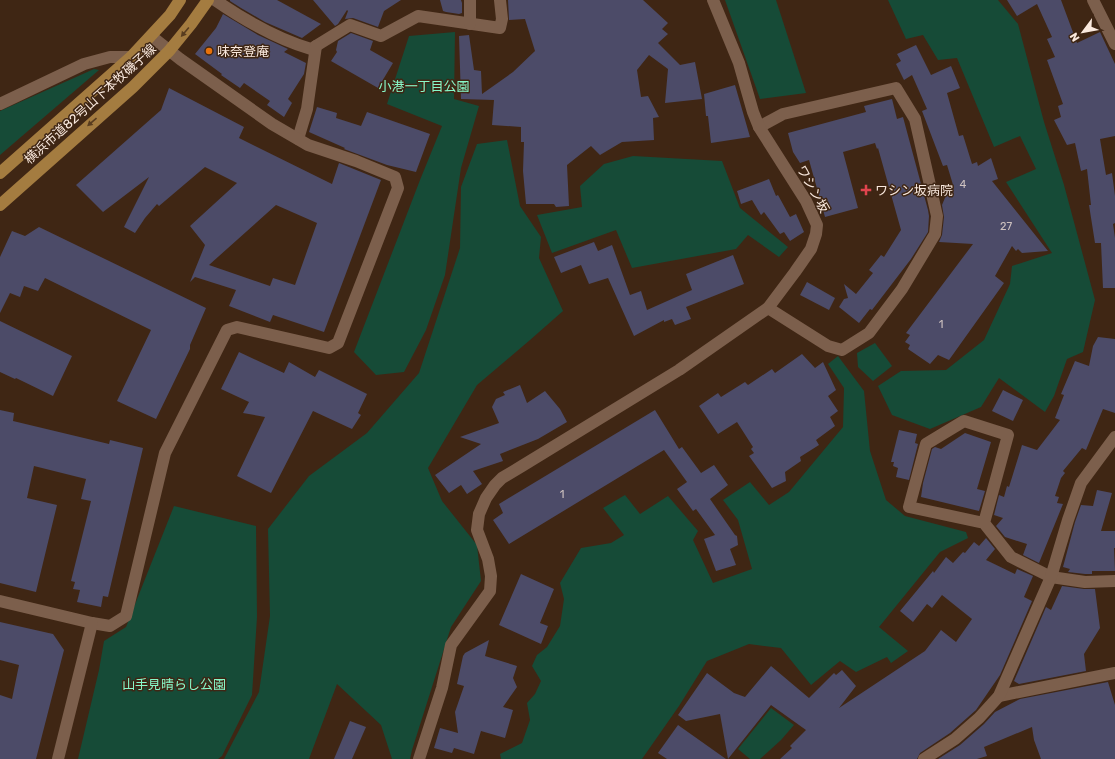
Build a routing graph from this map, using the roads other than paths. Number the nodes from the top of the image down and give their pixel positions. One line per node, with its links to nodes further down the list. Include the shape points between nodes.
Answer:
1 (180, 0): 9 (main road, 横浜市道82号山下本牧磯子線)
2 (208, 0): 12 (main road, 横浜市道82号山下本牧磯子線, one-way to 12)
3 (215, 0): 11 (street, via 278,36 311,49)
4 (470, 0): 8 (street)
5 (500, 0): 8 (street, via 500,28)
6 (713, 0): 15 (street, ワシン坂, via 740,63)
7 (1093, 0): 10 (street)
8 (470, 24): 11 (street, via 418,16 381,36 350,25)
9 (151, 36): 12 (street); 13 (main road, 横浜市道82号山下本牧磯子線)
10 (1115, 44)
11 (316, 46): 16 (street, via 307,109)
12 (170, 51): 16 (street, via 272,124); 18 (main road, 横浜市道82号山下本牧磯子線, one-way to 18)
13 (131, 57): 14 (street, via 110,57 84,64); 17 (main road, 横浜市道82号山下本牧磯子線)
14 (0, 104)
15 (759, 127): 19 (street, ワシン坂, via 806,201 817,225 811,249); 19 (street, via 783,114 896,88 915,119 937,216 934,234 902,289 869,333 842,350 828,346)
16 (298, 139): 25 (street, via 395,177 398,188 338,343 329,348 237,327 227,330 164,454 126,616 110,626)
17 (0, 173)
18 (0, 205)
19 (768, 308): 29 (street, ワシン坂, via 679,370 495,484 479,514 477,530 492,576 490,591 451,645 442,688)
20 (1115, 437): 22 (street, via 1081,483)
21 (984, 523): 21 (street, via 909,507 926,444 964,421 1008,435); 22 (street, via 1011,557)
22 (1051, 577): 23 (street, via 1085,582); 27 (street)
23 (1115, 581)
24 (0, 601): 25 (street)
25 (92, 623): 28 (street)
26 (1115, 673): 27 (street)
27 (999, 696): 30 (street, via 955,739)
28 (58, 759)
29 (419, 759)
30 (924, 759)

